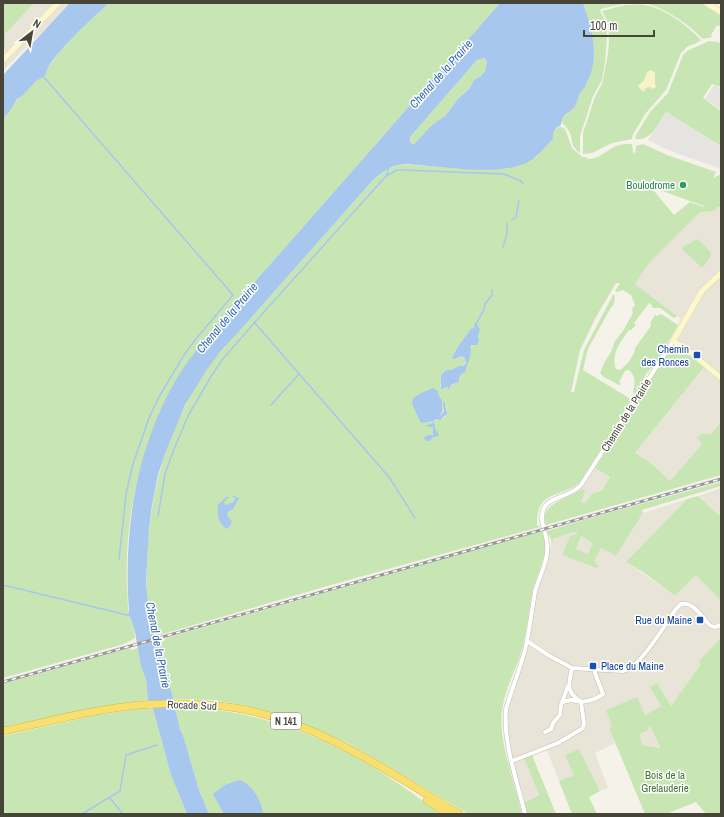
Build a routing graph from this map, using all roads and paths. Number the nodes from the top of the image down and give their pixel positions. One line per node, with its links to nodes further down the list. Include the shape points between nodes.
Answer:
1 (58, 3): 6 (street)
2 (706, 3): 5 (street)
3 (712, 3): 4 (street)
4 (721, 8)
5 (721, 12)
6 (3, 60)
7 (721, 273): 8 (street, Chemin de la Prairie, via 702,291)
8 (673, 341): 9 (street); 10 (street, Chemin de la Prairie, via 581,485 546,505 542,516)
9 (721, 378)
10 (543, 526)
11 (545, 533): 13 (street, via 548,552 531,612)
12 (721, 625): 15 (street, via 711,626 694,607 681,604 630,669)
13 (527, 641): 14 (street); 21 (street, via 506,709 507,739)
14 (572, 668): 15 (street); 16 (street)
15 (595, 669): 18 (street, via 603,694)
16 (569, 682): 17 (street); 18 (street, via 571,695)
17 (563, 702): 18 (street); 20 (street, via 560,715 551,728)
18 (581, 702): 21 (street, via 583,728 558,743)
19 (3, 731): 22 (highway, Rocade Sud / N 141, via 103,710 192,703 237,708 291,723)
20 (544, 732)
21 (512, 760): 25 (street)
22 (373, 762): 23 (highway, Rocade Sud / N 141); 24 (highway, Rocade Sud / N 141)
23 (448, 814)
24 (459, 814)
25 (525, 814)

